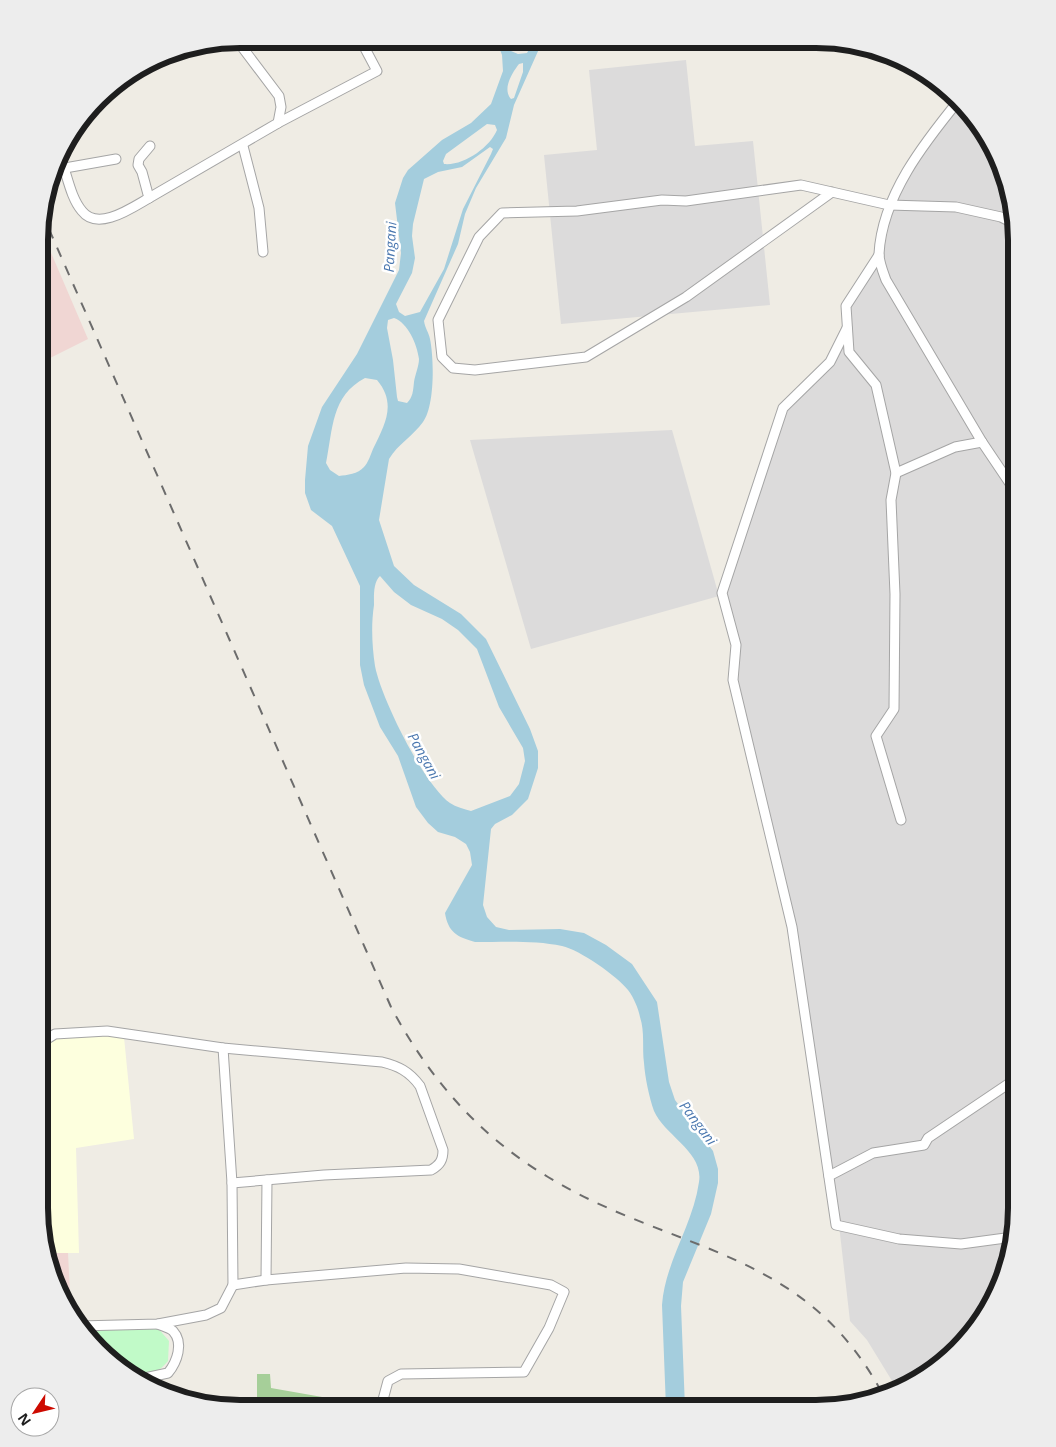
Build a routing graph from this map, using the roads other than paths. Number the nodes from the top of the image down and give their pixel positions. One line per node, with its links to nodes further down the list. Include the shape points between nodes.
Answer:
1 (243, 48): 4 (street, via 279,96)
2 (365, 48): 4 (street, via 377,71)
3 (954, 106): 12 (street, via 922,144)
4 (278, 123): 6 (street)
5 (150, 146): 11 (street, via 138,165)
6 (242, 146): 11 (street); 14 (street, via 259,208)
7 (116, 159): 9 (street)
8 (63, 164): 9 (street)
9 (65, 168): 11 (street, via 82,211 90,217 109,218)
10 (832, 192): 10 (street, via 801,185 686,201 662,200 577,211 502,213 479,237 438,320 442,357 454,368 476,370 586,356 686,297); 12 (street)
11 (150, 198)
12 (890, 205): 13 (street, via 956,207); 15 (street)
13 (1007, 220)
14 (263, 252)
15 (879, 255): 16 (street, via 846,306); 17 (street, via 886,280)
16 (847, 328): 18 (street, via 849,352 876,385); 24 (street, via 830,362 783,408 722,592 736,645 733,680 792,927)
17 (982, 442): 18 (street, via 955,447); 19 (street)
18 (896, 474): 20 (street, via 891,500 895,594 894,709 876,736)
19 (1008, 481)
20 (901, 820)
21 (48, 1038): 22 (street, via 55,1034 107,1032)
22 (223, 1048): 25 (street, via 400,1066 420,1086 443,1150 443,1158 431,1170); 26 (street)
23 (1008, 1084): 24 (street, via 928,1138 924,1144 873,1153)
24 (829, 1176): 27 (street, via 836,1225 899,1239 961,1244)
25 (267, 1180): 26 (street); 28 (street)
26 (232, 1183): 29 (street)
27 (1006, 1238)
28 (266, 1280): 29 (street); 33 (street, via 406,1268 459,1268 551,1285 564,1292 549,1328 524,1372 400,1374 388,1381)
29 (233, 1285): 30 (street, via 221,1308 206,1315)
30 (158, 1324): 31 (street); 32 (street, via 172,1330 177,1339 178,1354 168,1373)
31 (88, 1326)
32 (155, 1380)
33 (383, 1400)

